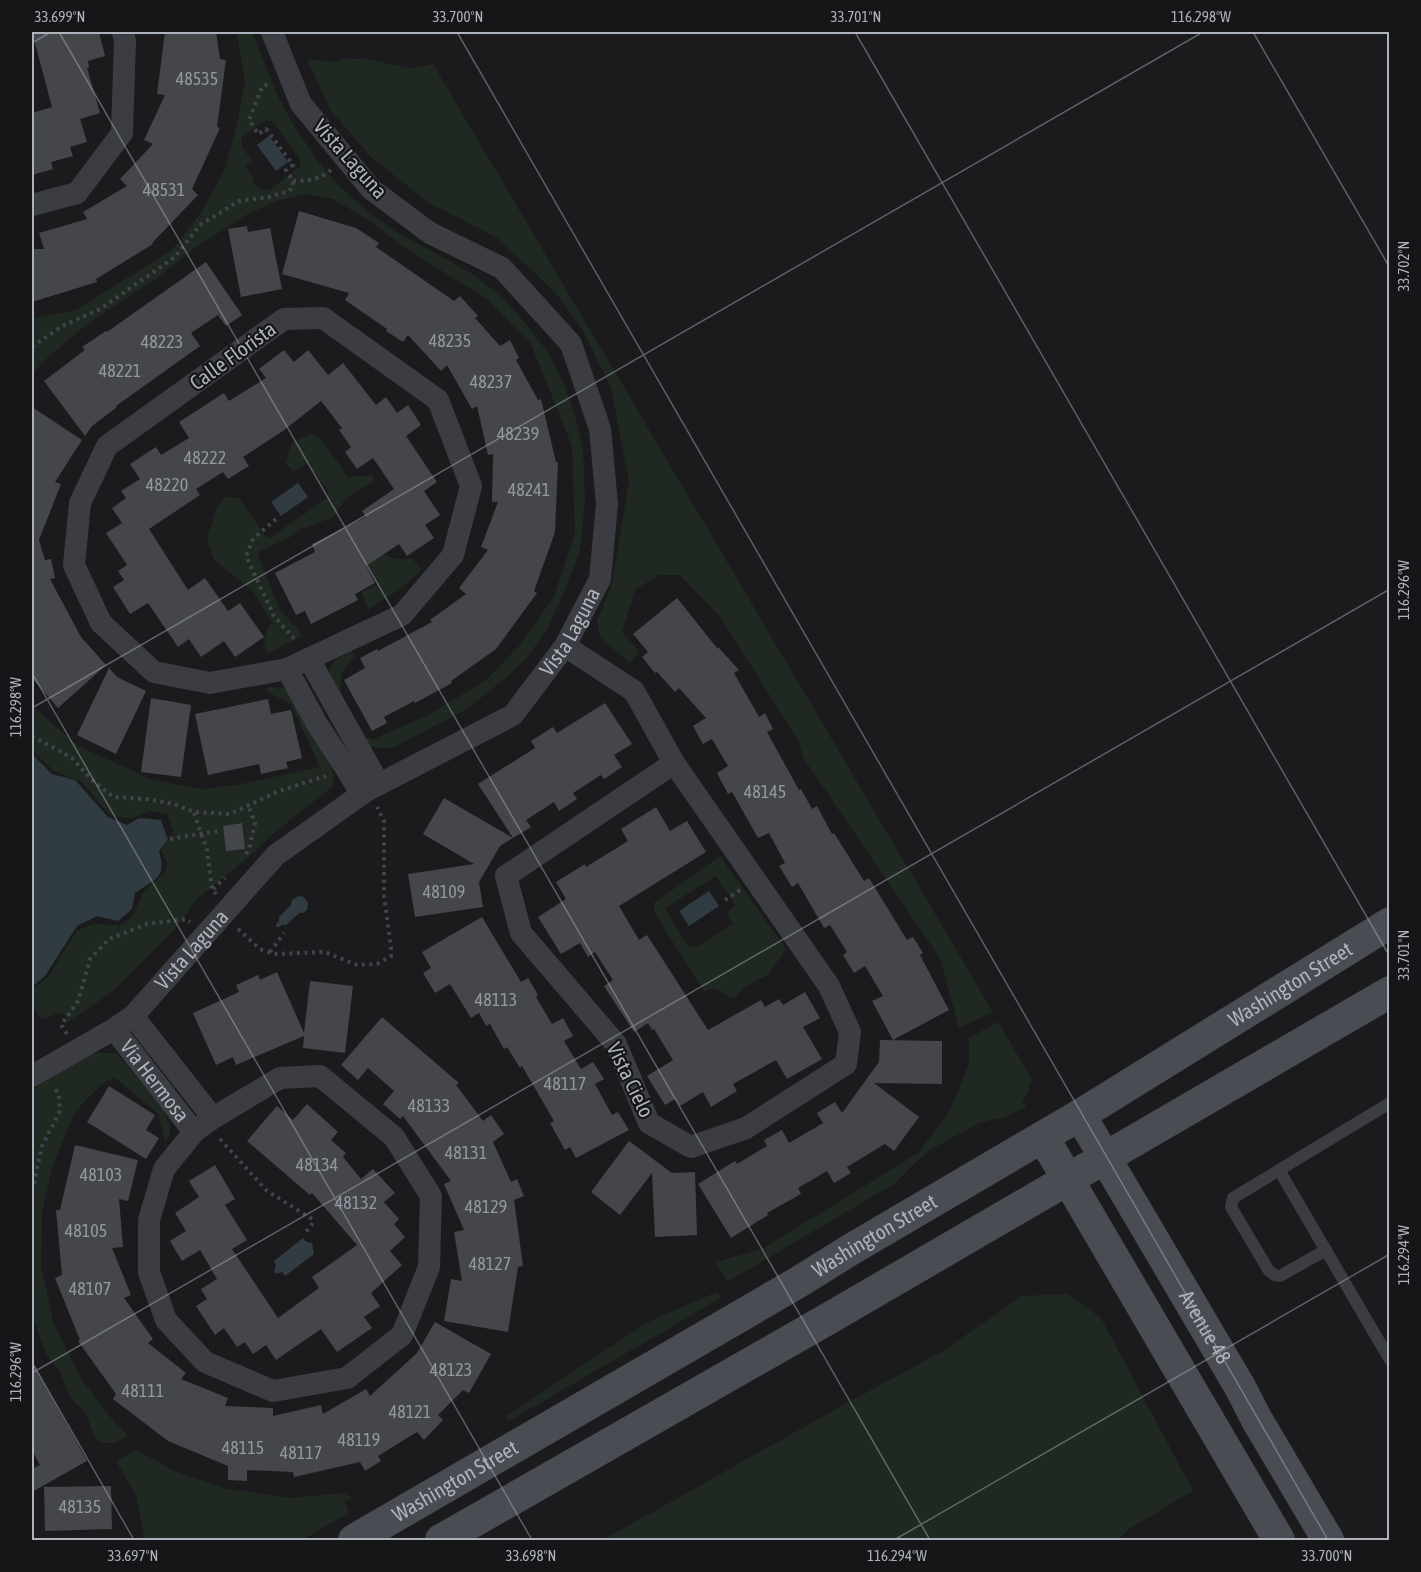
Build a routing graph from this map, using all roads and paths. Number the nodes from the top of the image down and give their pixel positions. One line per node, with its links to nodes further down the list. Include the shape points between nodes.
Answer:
1 (123, 32): 6 (street, via 122,133 76,193)
2 (272, 32): 3 (street, Vista Laguna)
3 (289, 74): 4 (street, Vista Laguna, via 301,104); 5 (path, via 262,87 249,120 258,134 266,129 293,165 286,170)
4 (344, 157): 5 (path, via 327,174); 9 (street, Vista Laguna, via 371,189 430,233 502,268 571,344 600,429 607,504 600,579)
5 (294, 181): 7 (path, via 289,191 239,201 200,225 175,257 100,309 62,326)
6 (32, 205)
7 (32, 347)
8 (276, 519): 10 (path, via 253,539 246,556 274,616)
9 (565, 646): 13 (street, Vista Cielo, via 634,691); 15 (street, Vista Laguna, via 513,715)
10 (309, 659): 11 (street, Calle Florista); 11 (street, Calle Florista, via 402,615 453,555 471,486 438,400 323,318 284,319 107,446 80,503 74,565 101,623 154,672 210,683); 15 (street)
11 (287, 669): 14 (street)
12 (32, 736): 17 (path, via 72,758 112,797 174,804)
13 (674, 763): 13 (street, Vista Cielo, via 829,986 850,1032 846,1064 746,1128 691,1147 649,1123 616,1044 521,933 506,876)
14 (347, 770): 15 (street); 16 (path)
15 (368, 790): 24 (street, Vista Laguna, via 276,855); 28 (path, via 384,821 384,896 391,956 377,964 357,964 325,952)
16 (248, 805): 17 (path, via 230,814); 21 (path, via 255,823)
17 (194, 812): 19 (path)
18 (218, 831): 19 (path)
19 (202, 834): 20 (path); 23 (path)
20 (170, 839)
21 (243, 857)
22 (229, 873): 23 (path)
23 (212, 889): 24 (path)
24 (225, 912): 27 (street, Vista Laguna); 28 (path, via 260,949)
25 (1389, 923): 35 (main road, Washington Street)
26 (285, 933): 28 (path)
27 (204, 934): 30 (street, Vista Laguna); 32 (path, via 186,919 147,924 109,939 90,959 78,1001 61,1025)
28 (270, 952)
29 (1389, 992): 38 (main road, Washington Street)
30 (132, 1016): 31 (street, Vista Laguna); 36 (street, Via Hermosa)
31 (114, 1029): 32 (street, Vista Laguna); 36 (street, Via Hermosa)
32 (76, 1051): 33 (street, Vista Laguna)
33 (38, 1072): 41 (path, via 59,1095 60,1110 42,1146)
34 (1389, 1103): 39 (lane)
35 (1080, 1115): 37 (main road, Washington Street); 38 (main road, Avenue 48)
36 (204, 1124): 36 (street, Via Hermosa, via 164,1169 149,1220 149,1272 166,1320 205,1362 273,1391 347,1378 402,1335 429,1267 431,1196 394,1137 320,1076 280,1078); 42 (path, via 267,1191 312,1219)
37 (1043, 1137): 40 (main road, Avenue 48); 45 (main road, Washington Street)
38 (1104, 1157): 40 (main road, Washington Street); 48 (main road, Avenue 48)
39 (1279, 1170): 43 (lane); 43 (lane, via 1233,1198 1231,1207 1275,1275 1280,1276)
40 (1068, 1180): 46 (main road, Washington Street); 47 (main road, Avenue 48)
41 (32, 1191)
42 (305, 1233)
43 (1326, 1250): 44 (lane)
44 (1389, 1360)
45 (354, 1540)
46 (441, 1540)
47 (1279, 1540)
48 (1328, 1540)

